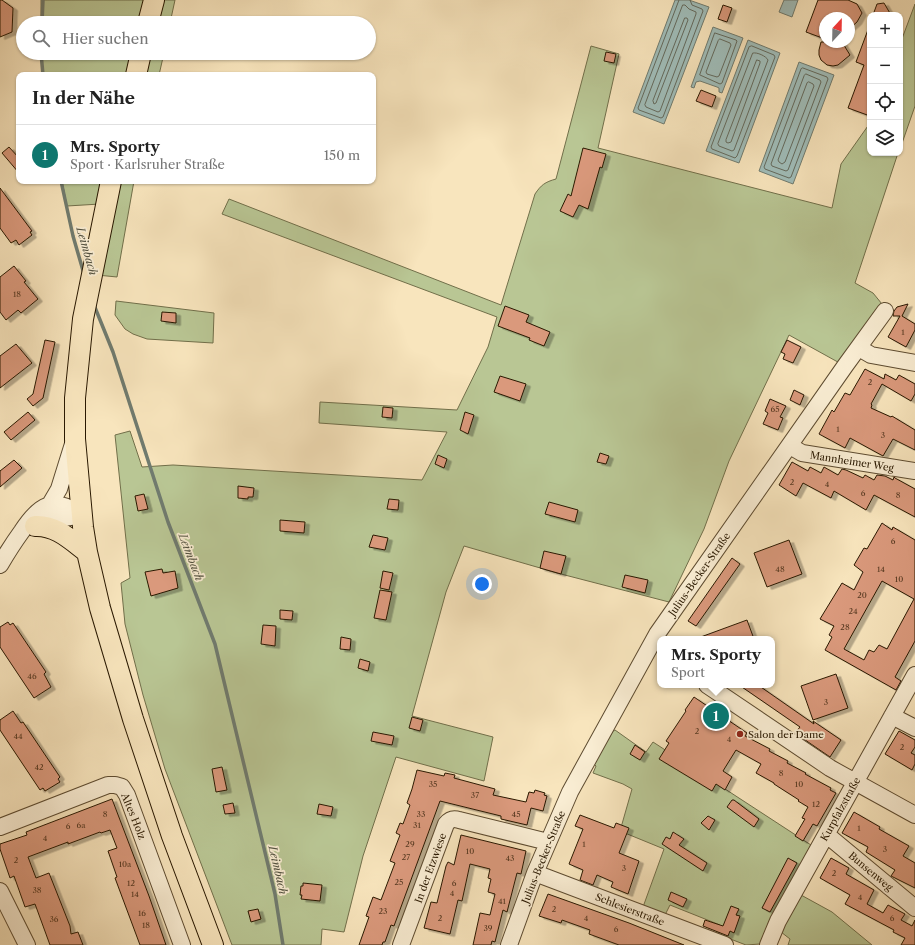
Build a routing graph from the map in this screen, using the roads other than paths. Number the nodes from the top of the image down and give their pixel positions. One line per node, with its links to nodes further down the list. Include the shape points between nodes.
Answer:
1 (154, 0): 2 (main road)
2 (150, 16)
3 (139, 60): 4 (main road)
4 (137, 72)
5 (110, 184): 9 (main road, via 79,347)
6 (885, 311): 7 (street, Julius-Becker-Straße)
7 (859, 348): 8 (street, via 871,355); 10 (street, Julius-Becker-Straße)
8 (915, 363)
9 (74, 439): 12 (street, via 61,484); 13 (main road)
10 (790, 446): 11 (street, Mannheimer Weg, via 802,452); 18 (street, Julius-Becker-Straße)
11 (915, 471)
12 (49, 506): 13 (street, via 61,505); 15 (street, via 38,510 30,517)
13 (82, 515): 14 (street); 16 (main road)
14 (35, 526): 15 (street); 16 (main road, via 55,530)
15 (18, 536): 17 (street)
16 (87, 552): 34 (main road, via 100,608 133,718 172,836)
17 (0, 565)
18 (658, 636)
19 (655, 650): 28 (street, Julius-Becker-Straße, via 575,781)
20 (915, 675): 22 (street, Kurpfalzstraße)
21 (711, 688): 24 (street)
22 (892, 716): 23 (street); 24 (street, Kurpfalzstraße)
23 (915, 728)
24 (855, 783): 25 (street); 27 (street, Kurpfalzstraße)
25 (915, 815)
26 (0, 827): 33 (street, Altes Holz, via 108,785 122,787)
27 (827, 835): 31 (street, Bunsenweg); 38 (street, Kurpfalzstraße, via 778,921)
28 (548, 842): 29 (street, Julius-Becker-Straße); 35 (street, In der Etzwiese, via 450,820 446,824)
29 (535, 873): 36 (street, Julius-Becker-Straße); 37 (street, Schlesierstraße)
30 (0, 891): 32 (street)
31 (915, 908)
32 (27, 945)
33 (182, 945)
34 (213, 945)
35 (401, 945)
36 (509, 945)
37 (725, 945)
38 (768, 945)

